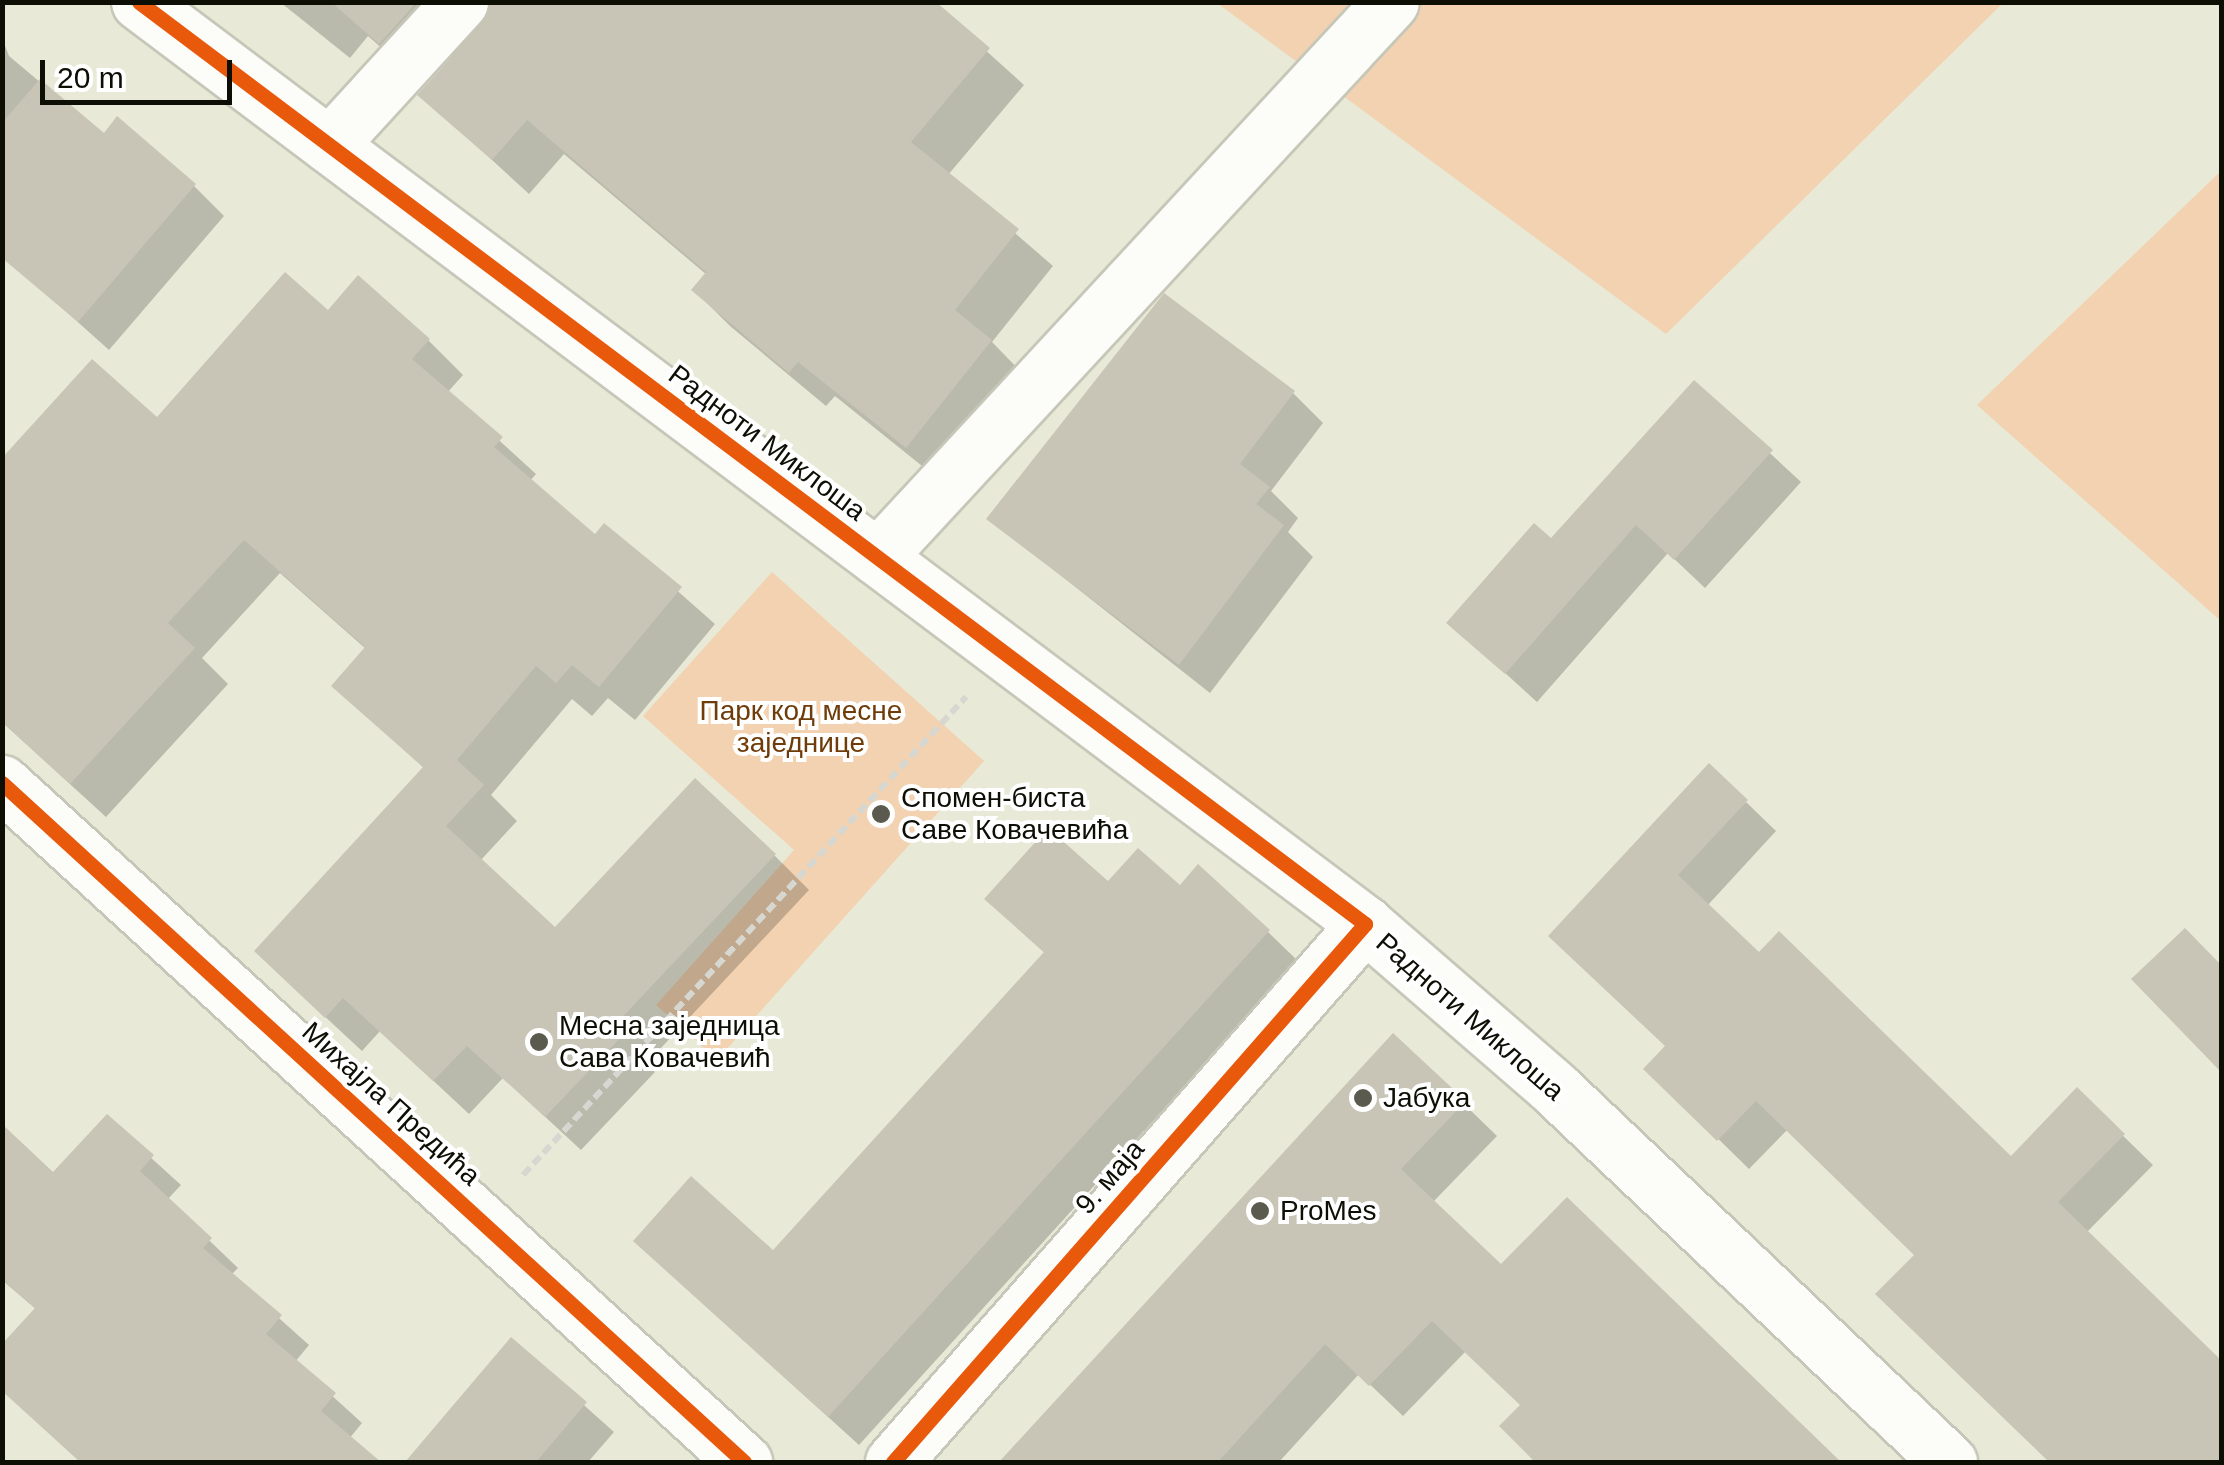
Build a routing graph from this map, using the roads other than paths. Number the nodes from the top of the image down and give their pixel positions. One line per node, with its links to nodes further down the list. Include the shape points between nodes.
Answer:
1 (139, 2): 4 (street, Радноти Миклоша)
2 (460, 2): 4 (street)
3 (1391, 2): 5 (street)
4 (329, 146): 5 (street, Радноти Миклоша)
5 (877, 558): 7 (street, Радноти Миклоша)
6 (2, 783): 8 (street, Михајла Предића)
7 (1365, 924): 9 (street, 9. маја); 10 (street, Радноти Миклоша, via 1554,1088)
8 (744, 1462)
9 (893, 1462)
10 (1949, 1462)

